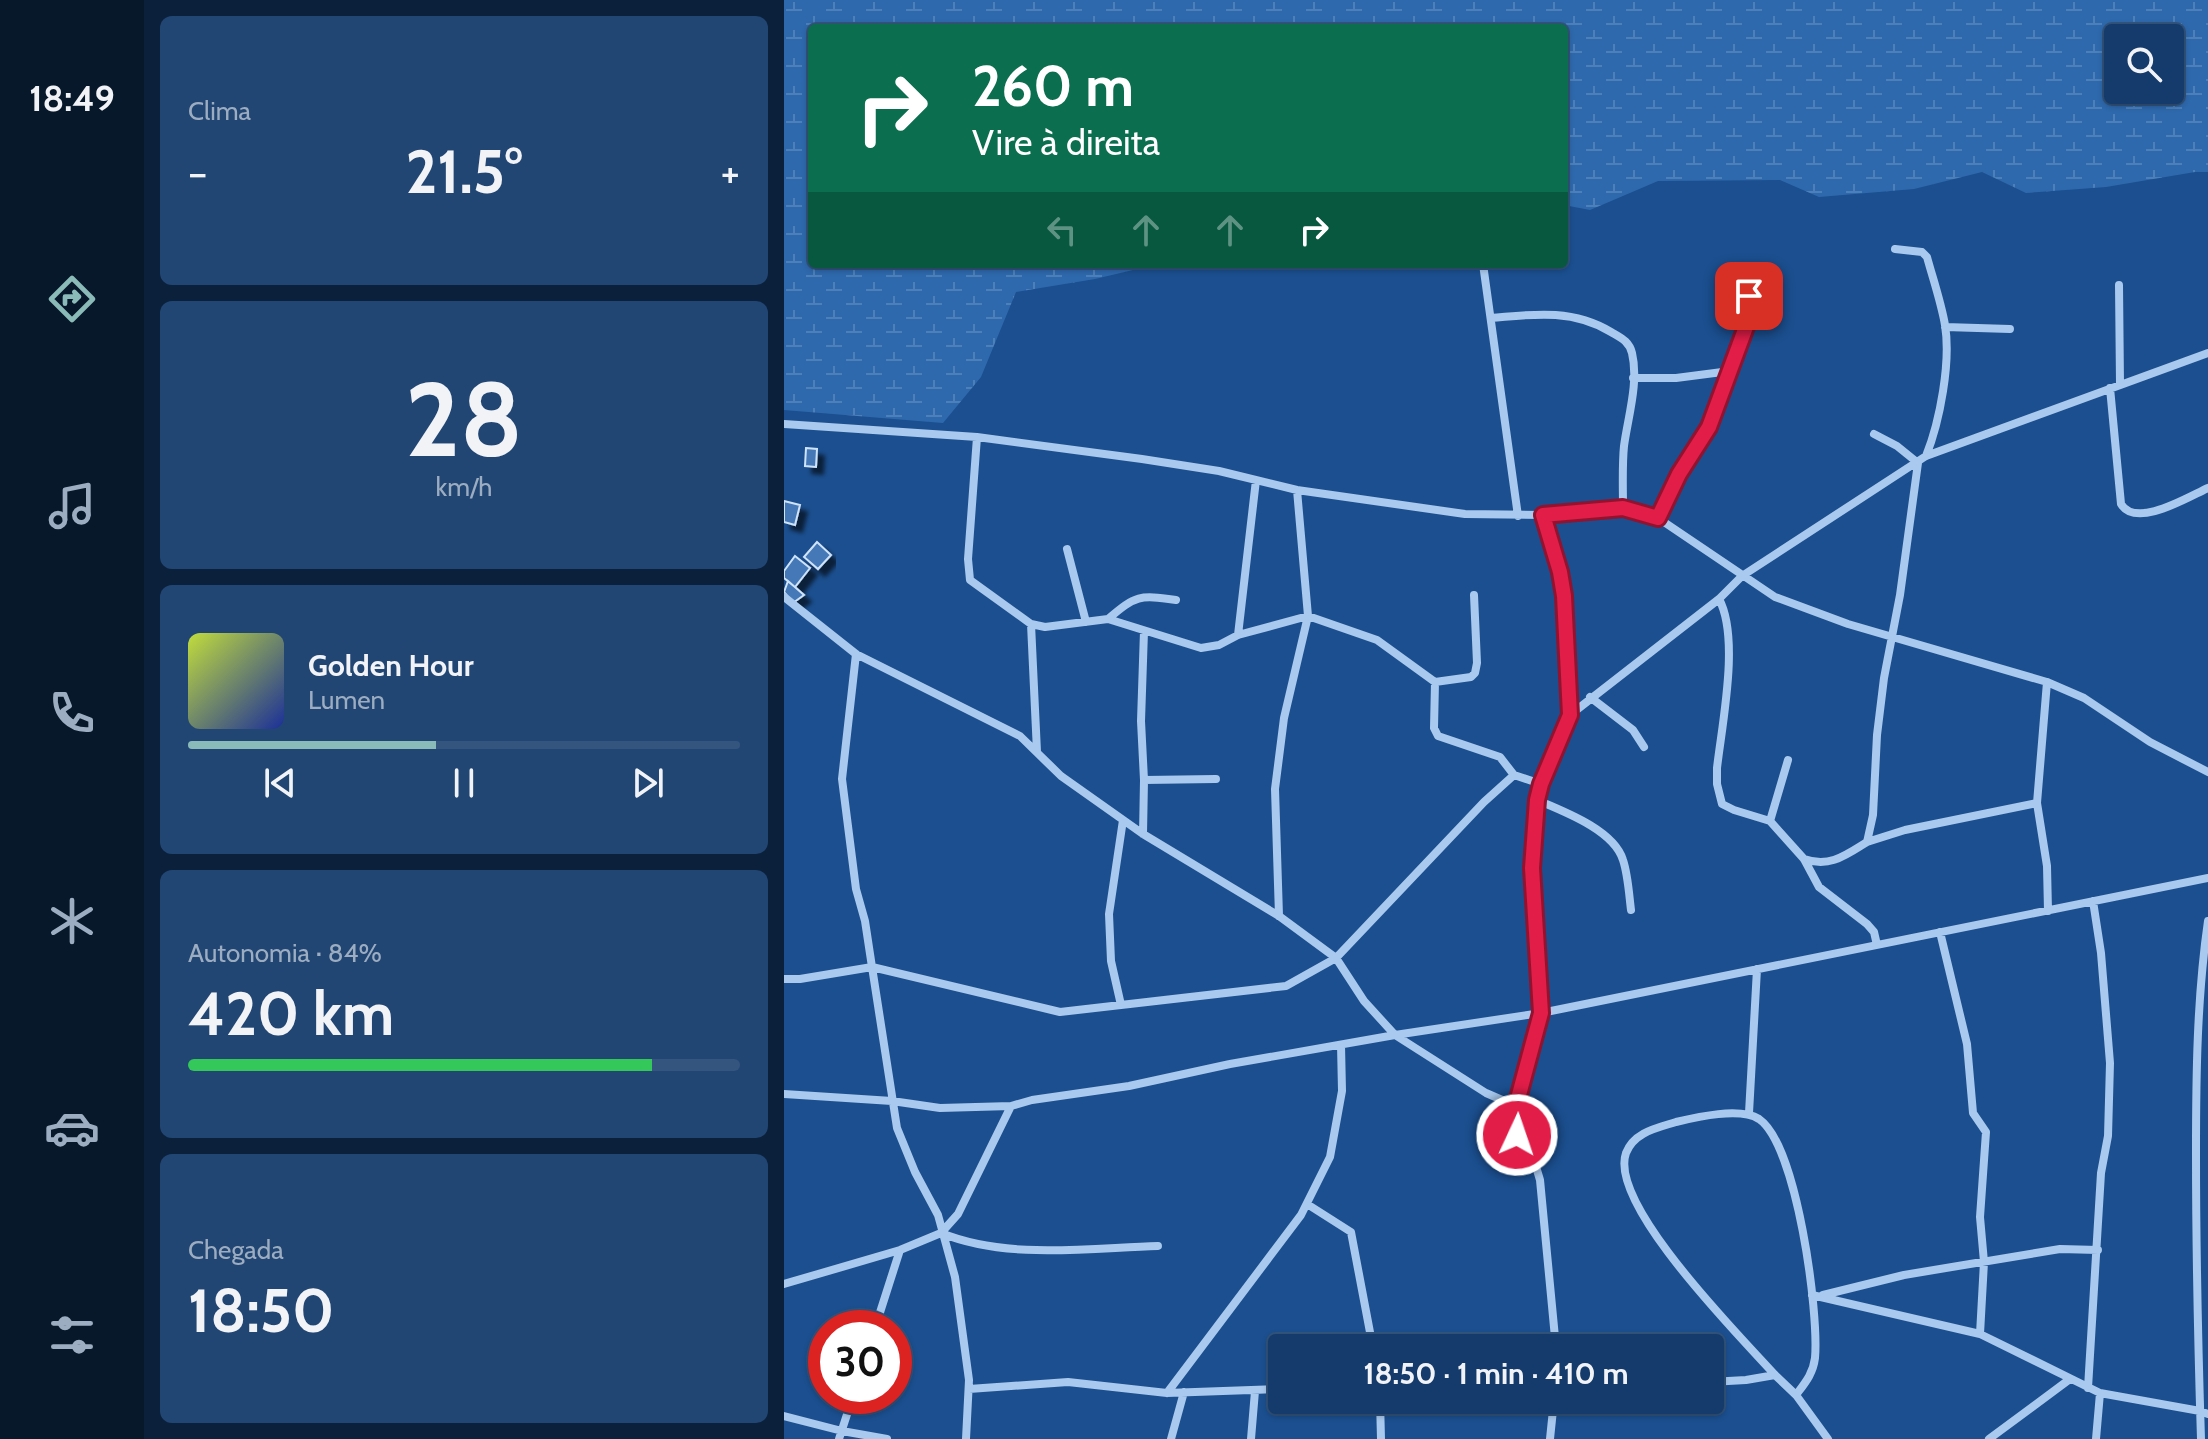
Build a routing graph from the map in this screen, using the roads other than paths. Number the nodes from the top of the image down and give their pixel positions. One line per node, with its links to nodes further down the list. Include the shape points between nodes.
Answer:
1 (1895, 249): 6 (street, via 1927,257)
2 (1484, 268): 5 (street)
3 (2119, 285): 11 (street)
4 (1749, 296): 9 (street, via 1750,316)
5 (1491, 318): 10 (street, via 1551,314 1586,320 1627,341); 23 (street)
6 (1945, 327): 7 (street); 16 (street, via 1944,374)
7 (2010, 329)
8 (2208, 353): 11 (street)
9 (1730, 371): 10 (street); 24 (street, via 1709,427)
10 (1633, 378): 21 (street)
11 (2120, 384): 12 (street)
12 (2110, 388): 16 (street); 19 (street, via 2125,511 2135,515 2160,510)
13 (784, 424): 15 (street)
14 (1874, 434): 17 (street)
15 (977, 437): 18 (street); 34 (street, via 970,580)
16 (1926, 456): 17 (street)
17 (1918, 463): 26 (street); 37 (street)
18 (1256, 480): 20 (street); 36 (street)
19 (2208, 488)
20 (1297, 490): 23 (street, via 1465,514); 31 (street)
21 (1623, 508): 22 (street); 24 (street)
22 (1543, 515): 23 (street); 42 (street, via 1564,596)
23 (1518, 516)
24 (1658, 518): 26 (street)
25 (1067, 549): 33 (street)
26 (1742, 576): 29 (street); 37 (street, via 1775,597)
27 (1474, 595): 39 (street, via 1475,673)
28 (784, 597): 38 (street)
29 (1719, 599): 41 (street); 54 (street, via 1727,621 1728,668 1717,784 1722,804)
30 (1176, 600): 32 (street, via 1130,600)
31 (1308, 616): 36 (street); 39 (street, via 1377,640); 62 (street, via 1284,718 1275,789)
32 (1108, 619): 33 (street); 35 (street)
33 (1086, 622): 34 (street)
34 (1031, 624): 44 (street)
35 (1144, 631): 36 (street, via 1201,648); 49 (street)
36 (1238, 635)
37 (1892, 635): 40 (street); 56 (street)
38 (856, 654): 44 (street, via 1020,736); 67 (street, via 842,779)
39 (1435, 682): 47 (street, via 1438,736 1500,757)
40 (2047, 682): 46 (street, via 2084,698); 52 (street)
41 (1590, 697): 42 (street); 43 (street, via 1633,730)
42 (1570, 715): 50 (street)
43 (1644, 747)
44 (1037, 752): 53 (street)
45 (1788, 760): 54 (street)
46 (2208, 772)
47 (1514, 775): 50 (street); 66 (street)
48 (1216, 779): 49 (street)
49 (1144, 780): 55 (street)
50 (1541, 784): 51 (street)
51 (1537, 800): 60 (street, via 1601,832 1623,857); 71 (street, via 1532,868)
52 (2037, 803): 56 (street); 61 (street)
53 (1123, 820): 55 (street); 70 (street, via 1109,914 1111,961)
54 (1770, 821): 57 (street)
55 (1143, 834): 62 (street)
56 (1867, 842): 57 (street, via 1834,862)
57 (1804, 859): 65 (street, via 1819,887 1867,924)
58 (2208, 878): 59 (street)
59 (2093, 901): 61 (street); 83 (street, via 2110,1063)
60 (1631, 910)
61 (2048, 911): 64 (street)
62 (1279, 916): 66 (street)
63 (2208, 921): 87 (street, via 2196,1082)
64 (1940, 932): 65 (street); 84 (street, via 1967,1044 1973,1113 1986,1132 1980,1217)
65 (1877, 945): 68 (street)
66 (1336, 958): 70 (street, via 1286,986); 72 (street)
67 (872, 967): 69 (street); 70 (street, via 1060,1012); 75 (street)
68 (1757, 969): 71 (street); 78 (street)
69 (784, 979)
70 (1121, 1005)
71 (1541, 1013): 72 (street); 77 (street)
72 (1395, 1035): 73 (street); 77 (street)
73 (1341, 1045): 76 (street); 79 (street, via 1342,1091 1330,1157)
74 (784, 1094): 75 (street)
75 (892, 1101): 76 (street, via 940,1108); 80 (street, via 897,1128 938,1215)
76 (1011, 1106): 80 (street, via 958,1214)
77 (1516, 1106): 91 (street, via 1513,1123 1540,1180)
78 (1749, 1113): 88 (street, via 1771,1131 1785,1162); 93 (street, via 1698,1116 1637,1136 1626,1152 1624,1173 1649,1228)
79 (1307, 1204): 90 (street, via 1351,1232); 101 (street)
80 (941, 1233): 81 (street, via 970,1243 1034,1249); 82 (street); 97 (street, via 955,1277)
81 (1158, 1246)
82 (900, 1250): 85 (street); 89 (street)
83 (2098, 1250): 84 (street, via 2060,1249); 96 (street)
84 (1984, 1262): 88 (street); 92 (street)
85 (784, 1284)
86 (2208, 1291): 87 (street)
87 (2195, 1292): 104 (street)
88 (1816, 1296): 92 (street); 103 (street, via 1815,1358 1811,1375)
89 (881, 1310)
90 (1370, 1334)
91 (1555, 1334)
92 (1980, 1334): 94 (street)
93 (1775, 1375): 95 (street); 103 (street)
94 (2070, 1379): 96 (street); 117 (street)
95 (1724, 1381)
96 (2088, 1388): 102 (street)
97 (969, 1389): 101 (street, via 1068,1382); 111 (street)
98 (1268, 1390): 99 (street)
99 (1255, 1391): 100 (street); 113 (street)
100 (1184, 1392): 101 (street); 112 (street)
101 (1167, 1393)
102 (2100, 1393): 104 (street); 118 (street)
103 (1796, 1395): 116 (street)
104 (2204, 1412): 119 (street)
105 (847, 1414): 109 (street)
106 (1380, 1414): 114 (street)
107 (1553, 1414): 115 (street)
108 (784, 1416): 109 (street)
109 (841, 1435): 110 (street)
110 (887, 1439)
111 (966, 1439)
112 (1171, 1439)
113 (1251, 1439)
114 (1381, 1439)
115 (1550, 1439)
116 (1828, 1439)
117 (1989, 1439)
118 (2096, 1439)
119 (2201, 1439)

